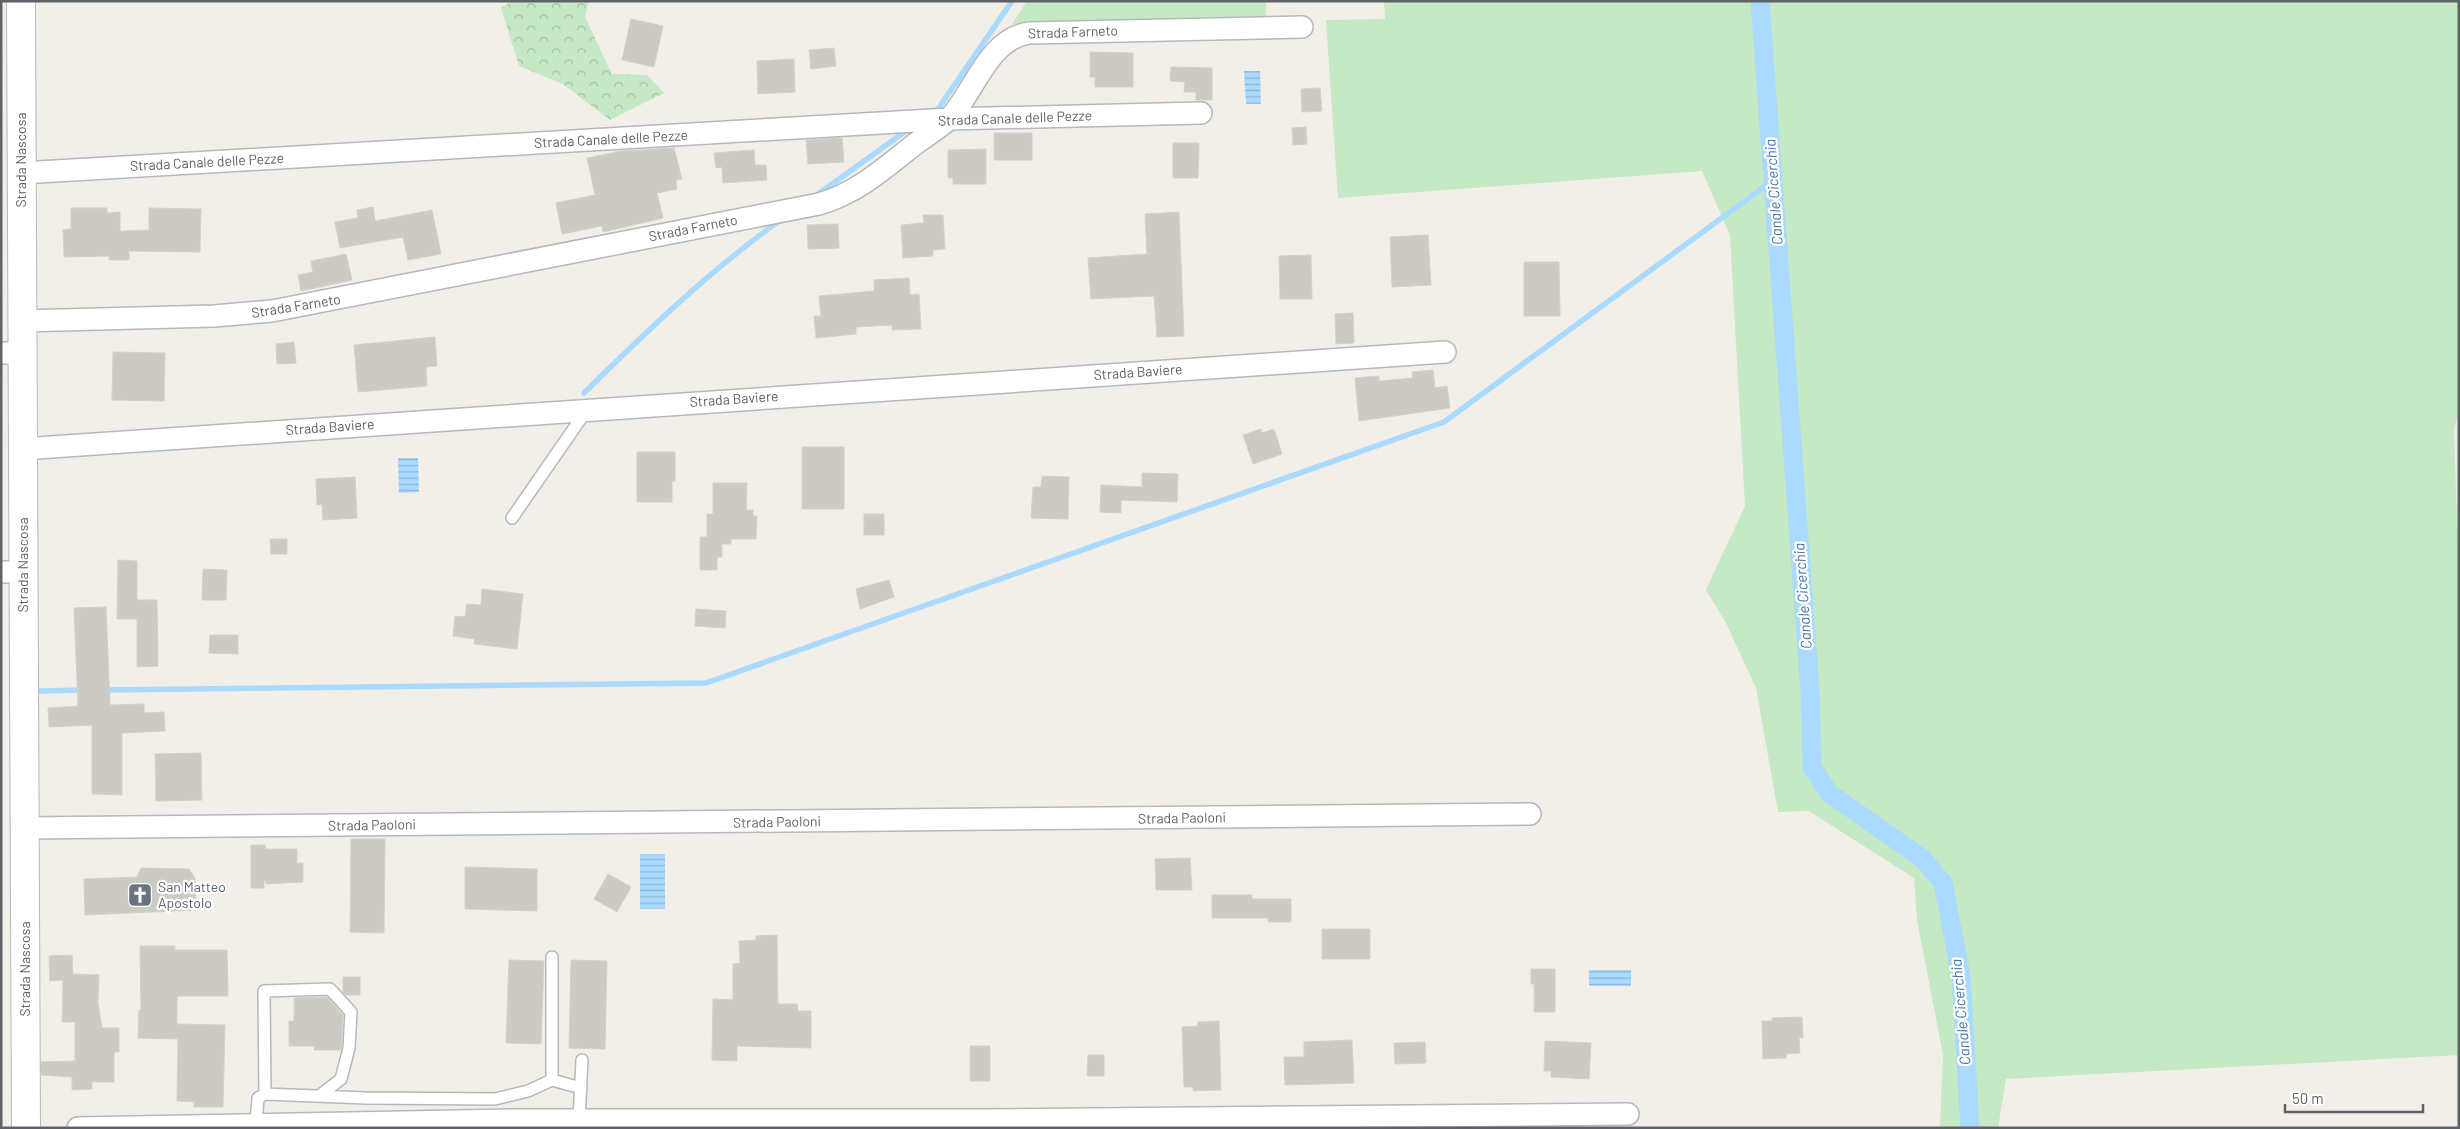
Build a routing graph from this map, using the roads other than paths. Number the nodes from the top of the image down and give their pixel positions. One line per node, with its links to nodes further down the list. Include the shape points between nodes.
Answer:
1 (21, 1): 5 (street, Strada Nascosa)
2 (1302, 26): 4 (street, Strada Farneto, via 1013,36 999,48)
3 (1201, 113): 4 (street, Strada Canale delle Pezze)
4 (949, 119): 5 (street, Strada Canale delle Pezze); 6 (street, Strada Farneto, via 856,189 843,196 778,212 272,311 214,316)
5 (21, 173): 6 (street, Strada Nascosa)
6 (22, 321): 8 (street, Strada Nascosa)
7 (1445, 352): 9 (street, Strada Baviere)
8 (12, 353): 10 (street, Strada Nascosa)
9 (587, 409): 10 (street, Strada Baviere); 11 (lane)
10 (22, 449): 12 (street, Strada Nascosa)
11 (512, 518)
12 (12, 572): 14 (street, Strada Nascosa)
13 (1530, 814): 14 (street, Strada Paoloni)
14 (24, 828): 29 (street, Strada Nascosa)
15 (552, 957): 18 (lane)
16 (582, 1060): 19 (lane)
17 (341, 1079): 20 (lane, via 349,1048 351,1012 330,989 264,991); 21 (lane); 22 (lane)
18 (552, 1080): 19 (lane); 22 (lane, via 528,1091 495,1098)
19 (581, 1088): 24 (lane)
20 (265, 1094): 21 (lane); 25 (lane, via 258,1098)
21 (319, 1096): 22 (lane)
22 (354, 1098)
23 (1628, 1114): 27 (street)
24 (579, 1120): 26 (street); 27 (street)
25 (256, 1123): 28 (street); 30 (street)
26 (513, 1124): 28 (street)
27 (981, 1124)
28 (282, 1125)
29 (26, 1128)
30 (78, 1128)

